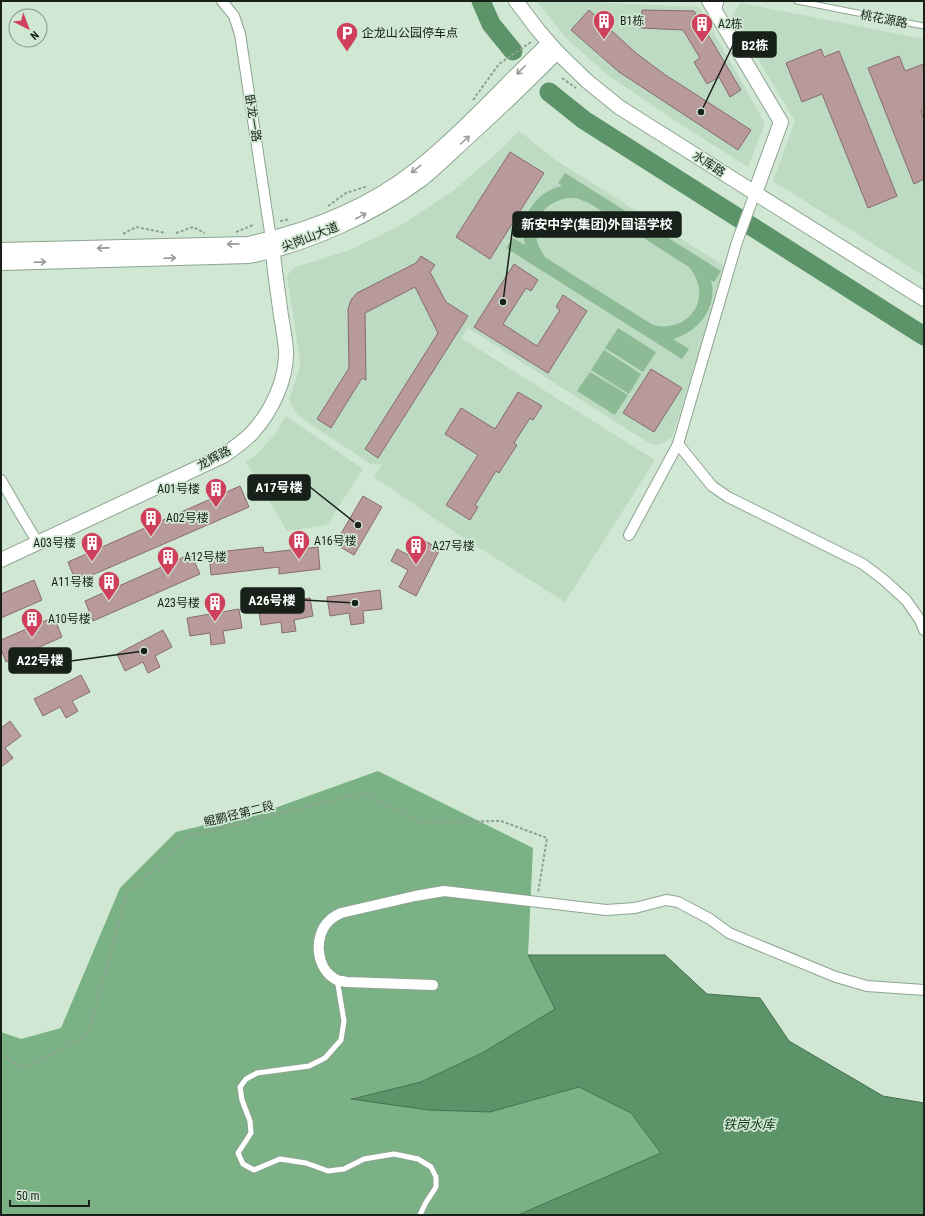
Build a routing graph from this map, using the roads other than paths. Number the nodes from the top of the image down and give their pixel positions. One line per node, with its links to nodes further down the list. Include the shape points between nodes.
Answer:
1 (222, 1): 10 (street, 卧龙一路, via 234,16 240,34)
2 (516, 1): 8 (main road, 水库路)
3 (709, 1): 6 (main road)
4 (721, 1): 6 (lane)
5 (797, 1): 7 (lane, 桃花源路)
6 (719, 18): 9 (main road, via 781,122)
7 (924, 26)
8 (553, 47): 9 (main road, 水库路, via 587,81 619,107); 10 (main road, 尖岗山大道, via 416,170 356,207)
9 (755, 194): 13 (main road, 水库路); 14 (street, via 737,242)
10 (272, 245): 11 (main road, 尖岗山大道, one-way to 11); 12 (main road, 尖岗山大道, one-way to 10, via 248,256); 17 (main road, 龙辉路, via 286,350 280,386 263,419 252,433 223,456)
11 (1, 250)
12 (1, 263)
13 (924, 299)
14 (678, 444): 16 (street); 19 (street, via 712,486 728,497 863,564 906,600)
15 (1, 480): 17 (street)
16 (629, 535)
17 (38, 543): 18 (main road, 龙辉路)
18 (1, 560)
19 (924, 630)
20 (337, 980): 21 (street); 22 (street, via 322,964 318,951 319,939 330,920 341,913 444,891 606,910 635,908 666,900 678,902 729,933 836,977 867,986); 23 (lane, via 344,1020 341,1040 325,1058 309,1066 257,1073 246,1079 240,1087 251,1133 238,1153 243,1164 254,1170 280,1159 306,1163 328,1171 344,1169 364,1159 394,1154 418,1159 431,1167 436,1177 436,1187)
21 (433, 985)
22 (924, 990)
23 (420, 1215)

